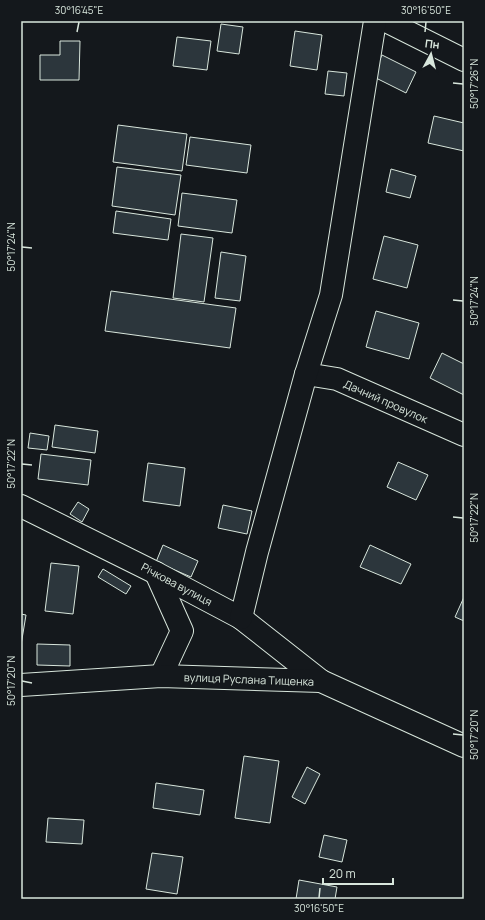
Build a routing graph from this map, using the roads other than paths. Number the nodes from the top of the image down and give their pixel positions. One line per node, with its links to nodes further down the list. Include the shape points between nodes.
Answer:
1 (376, 21): 4 (street, via 331,294)
2 (386, 21): 3 (street)
3 (464, 60)
4 (306, 374): 5 (street, Дачний провулок, via 337,379); 8 (street)
5 (464, 435)
6 (21, 506): 7 (street, Річкова вулиця)
7 (156, 573): 8 (street, Річкова вулиця); 9 (street, via 182,630)
8 (241, 618): 10 (street, Річкова вулиця)
9 (161, 676): 10 (street, вулиця Руслана Тищенка); 11 (street, вулиця Руслана Тищенка)
10 (321, 681): 12 (street, вулиця Руслана Тищенка)
11 (21, 685)
12 (464, 746)

